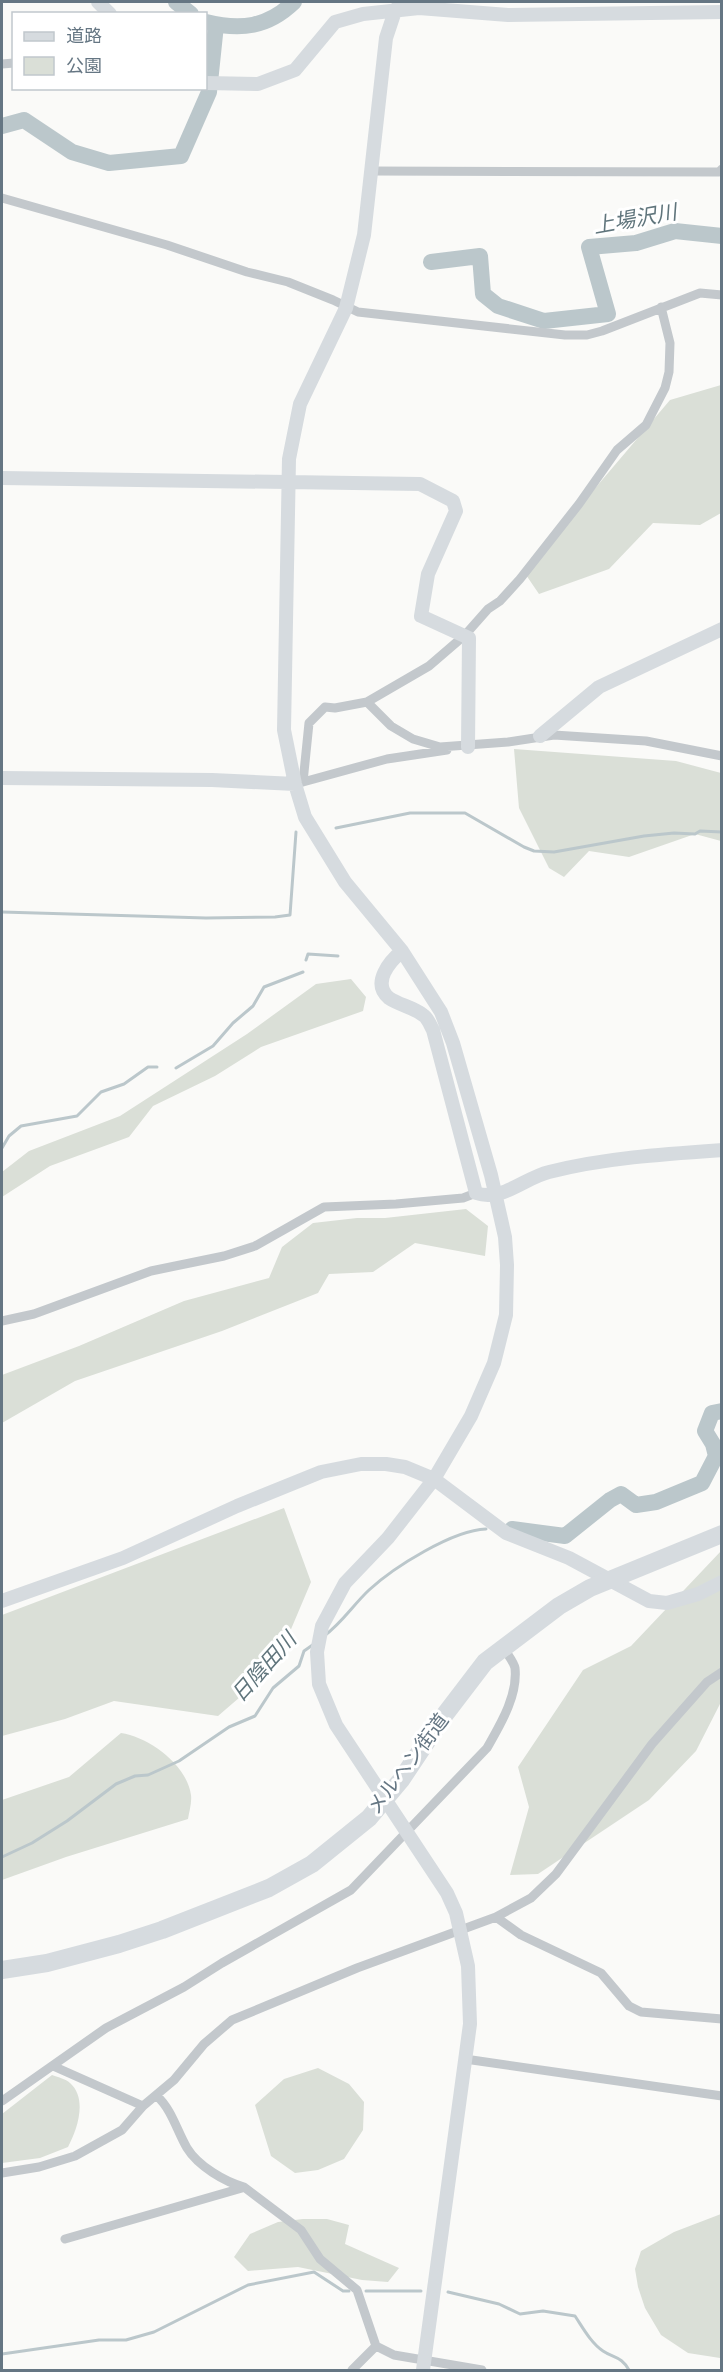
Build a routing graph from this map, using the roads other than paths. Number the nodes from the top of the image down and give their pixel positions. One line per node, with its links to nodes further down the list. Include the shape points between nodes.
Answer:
1 (398, 6): 2 (street, via 508,15); 3 (street, via 335,22 295,70 258,84); 5 (street, via 386,38)
2 (722, 12)
3 (211, 83)
4 (722, 169): 5 (street)
5 (370, 171): 9 (street, via 364,235)
6 (2, 198): 9 (street, via 288,282)
7 (722, 295): 8 (street, via 700,294)
8 (661, 307): 9 (street, via 587,335); 12 (street, via 670,343 669,372 646,425 617,450 520,579)
9 (346, 308): 18 (street, via 300,404 289,459 284,730)
10 (2, 478): 12 (street, via 420,484 453,501 456,511 428,574 421,616)
11 (722, 629): 14 (street, via 599,687)
12 (465, 636): 13 (street, via 429,666); 15 (street, via 469,638)
13 (367, 702): 15 (street, via 392,726 413,739 440,747); 18 (street, via 325,707 309,723)
14 (540, 736): 15 (street); 16 (street, via 646,741)
15 (468, 747): 18 (street, via 387,759)
16 (722, 756)
17 (2, 778): 18 (street)
18 (299, 783): 19 (street, via 305,818 323,848 345,882)
19 (402, 951): 21 (street, via 387,964 382,980 384,989 388,998 426,1016 433,1030); 23 (street, via 441,1012 453,1043 491,1175 507,1265 506,1315 494,1363 471,1416)
20 (722, 1150): 21 (street, via 598,1162 546,1172 507,1191)
21 (480, 1195): 22 (street, via 324,1208 255,1246 151,1271 34,1314)
22 (2, 1321)
23 (434, 1479): 25 (street, via 506,1533 569,1558); 27 (street, via 386,1464 361,1464 321,1472 123,1558); 30 (street, via 388,1538 345,1583 322,1626 317,1652 319,1684 336,1725)
24 (722, 1534): 25 (highway, メルヘン街道)
25 (609, 1580): 26 (street, via 649,1601 667,1603); 28 (highway, メルヘン街道, via 559,1606)
26 (722, 1582)
27 (2, 1601)
28 (504, 1648): 30 (street, via 515,1666 513,1693 501,1724 487,1748); 32 (highway, メルヘン街道, via 485,1662 401,1780 369,1818 312,1864 269,1888 162,1930 47,1963)
29 (722, 1672): 31 (street, via 707,1682 652,1744 556,1874 531,1898)
30 (406, 1831): 34 (street, via 456,1913 468,1966 470,2024); 35 (street, via 351,1890 106,2028)
31 (496, 1917): 33 (street, via 521,1935 602,1973 629,2006 641,2012); 36 (street, via 232,2020 204,2044)
32 (2, 1970)
33 (722, 2019)
34 (465, 2059): 37 (street); 45 (street)
35 (53, 2067): 38 (street); 39 (street)
36 (157, 2096): 39 (street); 41 (street, via 197,2161)
37 (722, 2096)
38 (2, 2101)
39 (143, 2106): 40 (street, via 122,2130 75,2156)
40 (2, 2173)
41 (244, 2187): 42 (street); 43 (street, via 301,2230 320,2259 357,2290)
42 (65, 2239)
43 (376, 2346): 44 (street); 46 (street, via 394,2355)
44 (352, 2370)
45 (423, 2370)
46 (482, 2370)

